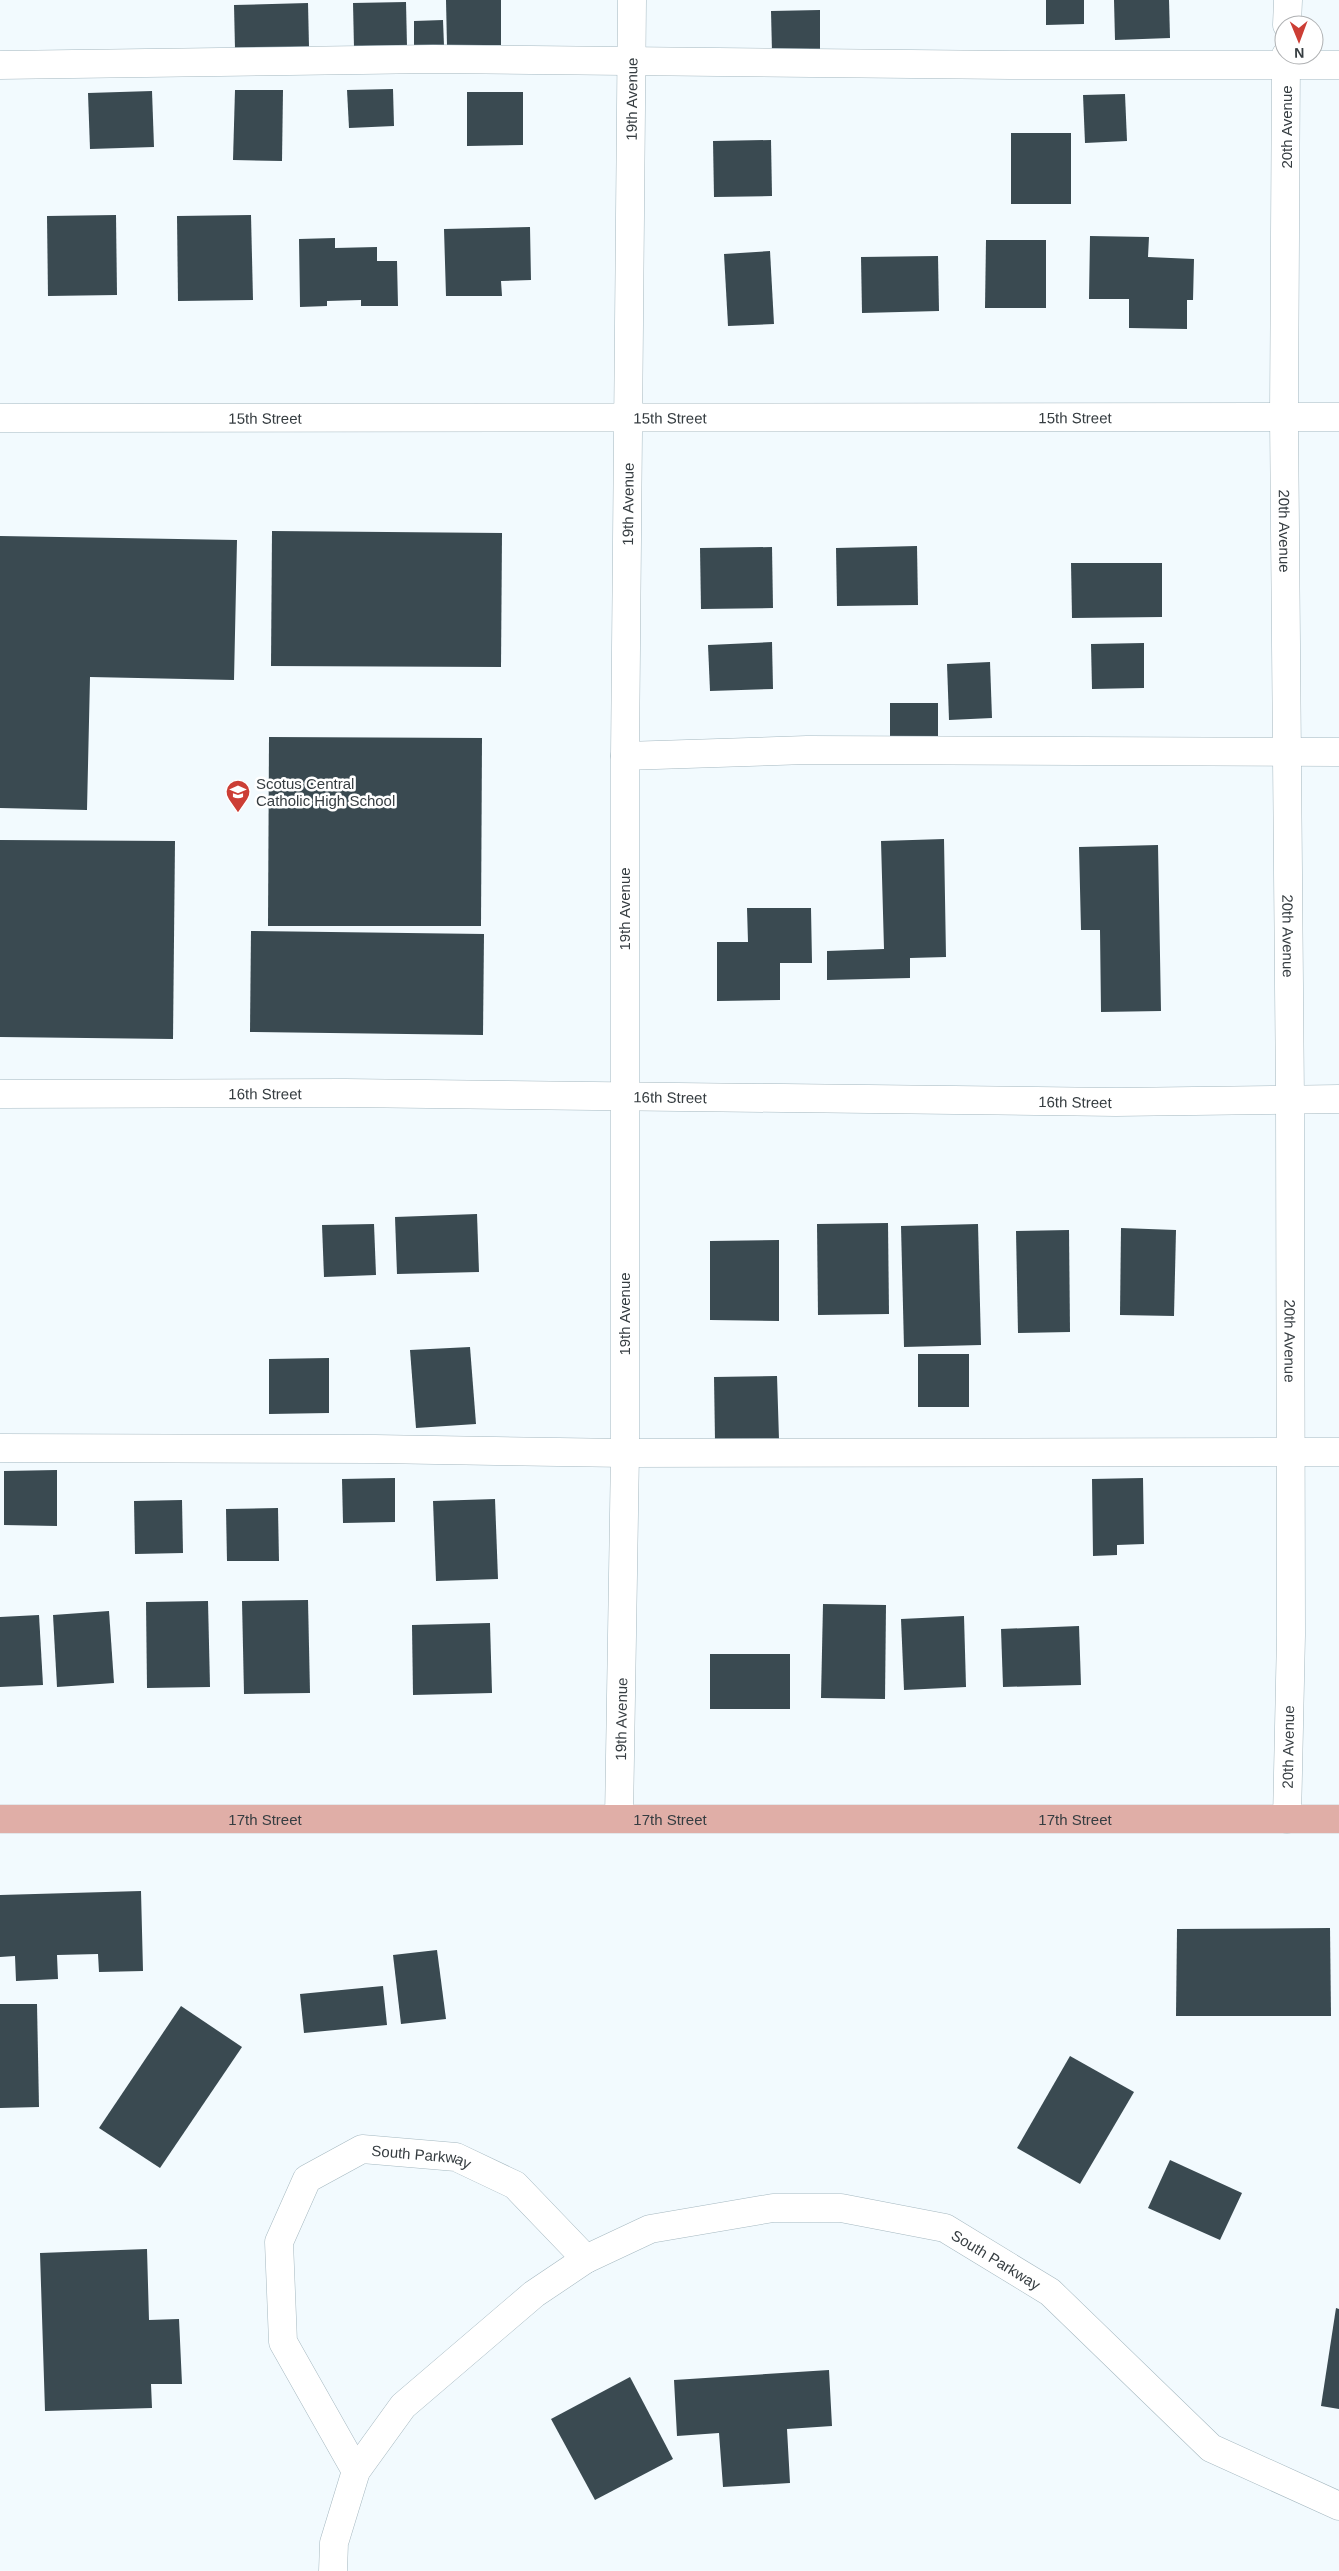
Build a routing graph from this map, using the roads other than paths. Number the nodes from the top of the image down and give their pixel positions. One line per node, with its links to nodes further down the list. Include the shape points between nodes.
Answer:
1 (632, 0): 5 (street, 19th Avenue)
2 (1288, 0): 3 (street)
3 (1287, 15)
4 (1274, 60): 5 (street, via 1010,65)
5 (632, 61): 7 (street, via 433,59); 13 (street, 19th Avenue)
6 (1324, 64): 9 (street)
7 (0, 65)
8 (1286, 65): 10 (street, 20th Avenue)
9 (1339, 65)
10 (1284, 417): 11 (street, 15th Street); 13 (street, 15th Street); 14 (street, 20th Avenue)
11 (1339, 417)
12 (0, 418): 13 (street, 15th Street)
13 (627, 418): 16 (street, 19th Avenue)
14 (1287, 752): 15 (street); 16 (street, via 807,750); 20 (street, 20th Avenue)
15 (1339, 752)
16 (625, 756): 18 (street, 19th Avenue)
17 (0, 1094): 18 (street, 16th Street)
18 (624, 1096): 20 (street, 16th Street, via 1116,1102); 24 (street, 19th Avenue)
19 (1339, 1099): 20 (street, 16th Street)
20 (1290, 1100): 22 (street, 20th Avenue)
21 (0, 1448): 24 (street, via 376,1449)
22 (1290, 1451): 23 (street); 24 (street); 27 (street, 20th Avenue)
23 (1339, 1452)
24 (624, 1454): 25 (street, 19th Avenue)
25 (619, 1818): 26 (main road, 17th Street); 27 (main road, 17th Street)
26 (0, 1819)
27 (1287, 1819): 28 (main road, 17th Street)
28 (1339, 1819)
29 (586, 2259): 30 (street, South Parkway, via 534,2294 403,2406); 30 (street, South Parkway, via 516,2185 456,2157 362,2149 307,2179 279,2242 282,2342); 31 (street, South Parkway, via 650,2229 773,2208 841,2208 945,2228 1050,2292 1211,2448)
30 (356, 2471): 32 (street, South Parkway, via 334,2543)
31 (1339, 2506)
32 (333, 2571)

